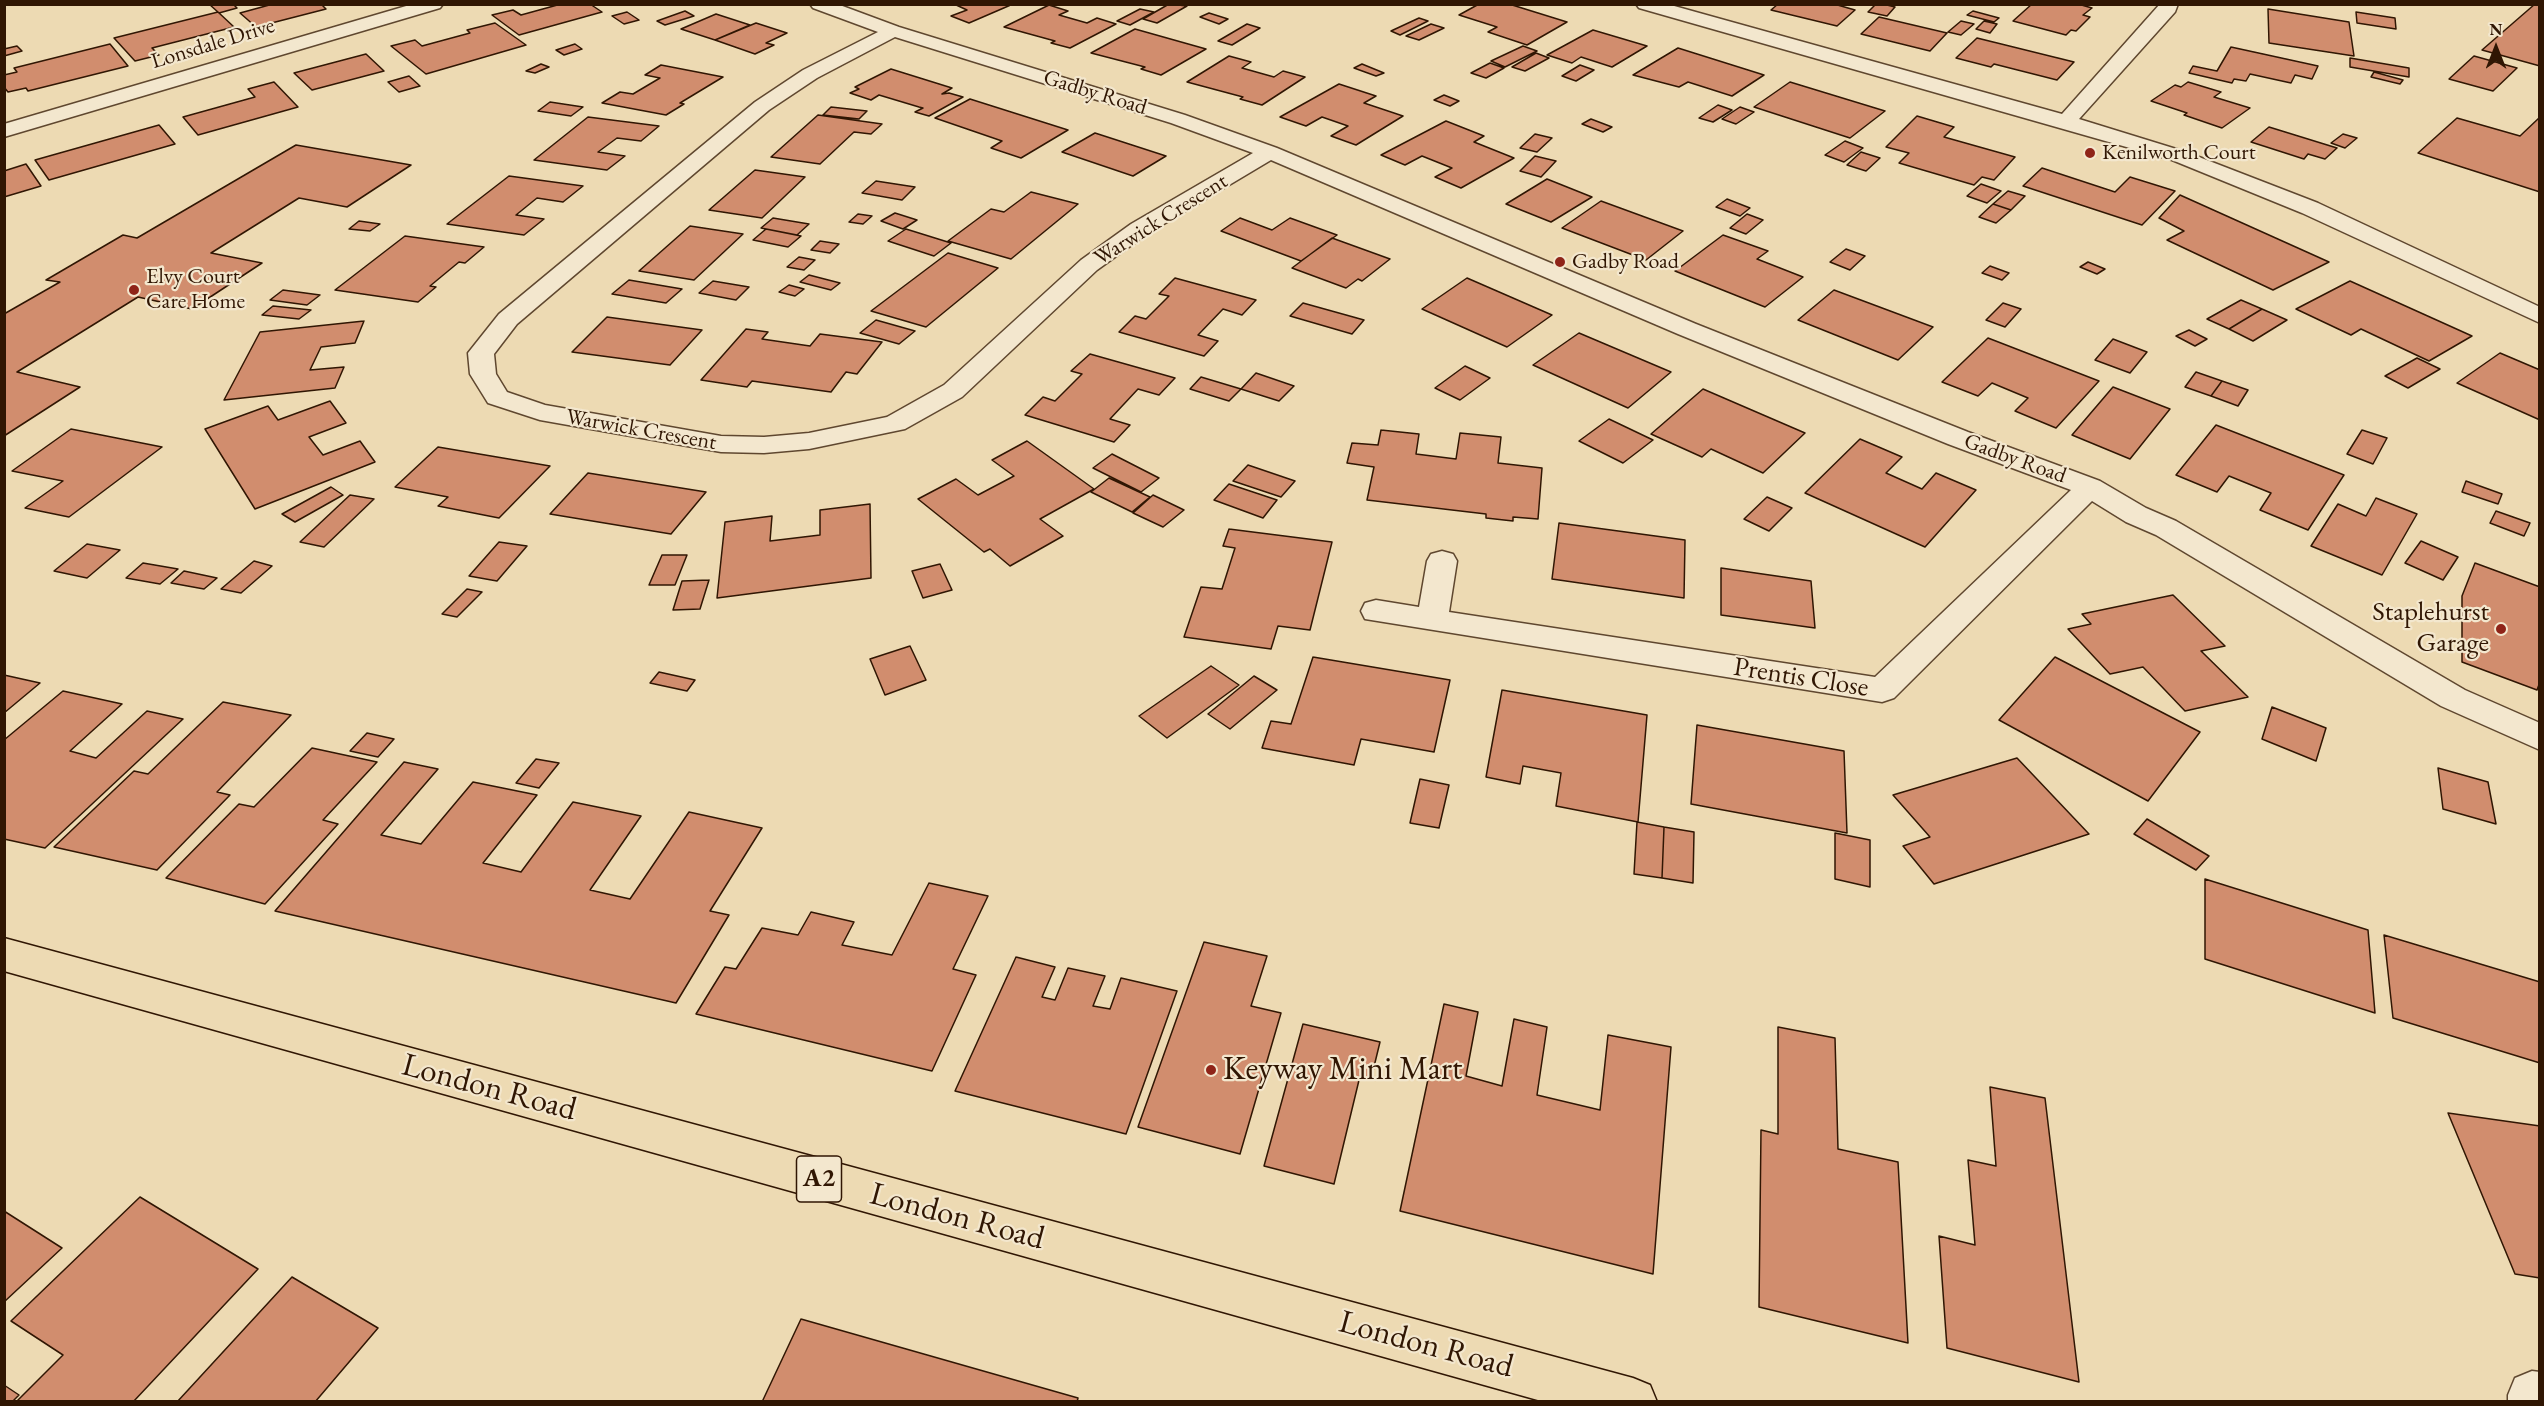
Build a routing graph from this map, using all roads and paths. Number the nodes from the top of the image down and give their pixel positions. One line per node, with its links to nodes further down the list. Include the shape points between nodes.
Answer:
1 (434, 4): 7 (street, Lonsdale Drive)
2 (819, 4): 5 (street, Gadby Road)
3 (1645, 4): 6 (street)
4 (2169, 4): 6 (street)
5 (893, 31): 8 (street, Gadby Road, via 1178,119); 8 (street, Warwick Crescent, via 810,74 762,106 508,320 482,353 483,374 497,397 540,412 721,444 809,441 895,423 953,391 1089,265 1139,229)
6 (2066, 122): 9 (street, via 2179,156 2310,208)
7 (4, 130)
8 (1270, 152): 10 (street, Gadby Road, via 1698,334)
9 (2540, 316)
10 (2090, 487): 13 (street, Prentis Close, via 1882,690); 14 (street, Gadby Road, via 2453,698)
11 (1442, 561): 13 (street)
12 (1376, 611): 13 (street, Prentis Close)
13 (1432, 619)
14 (2540, 738)
15 (4, 954): 17 (main road, London Road / A2)
16 (2540, 1396): 18 (street, via 2532,1395)
17 (1633, 1401)
18 (2532, 1401)

